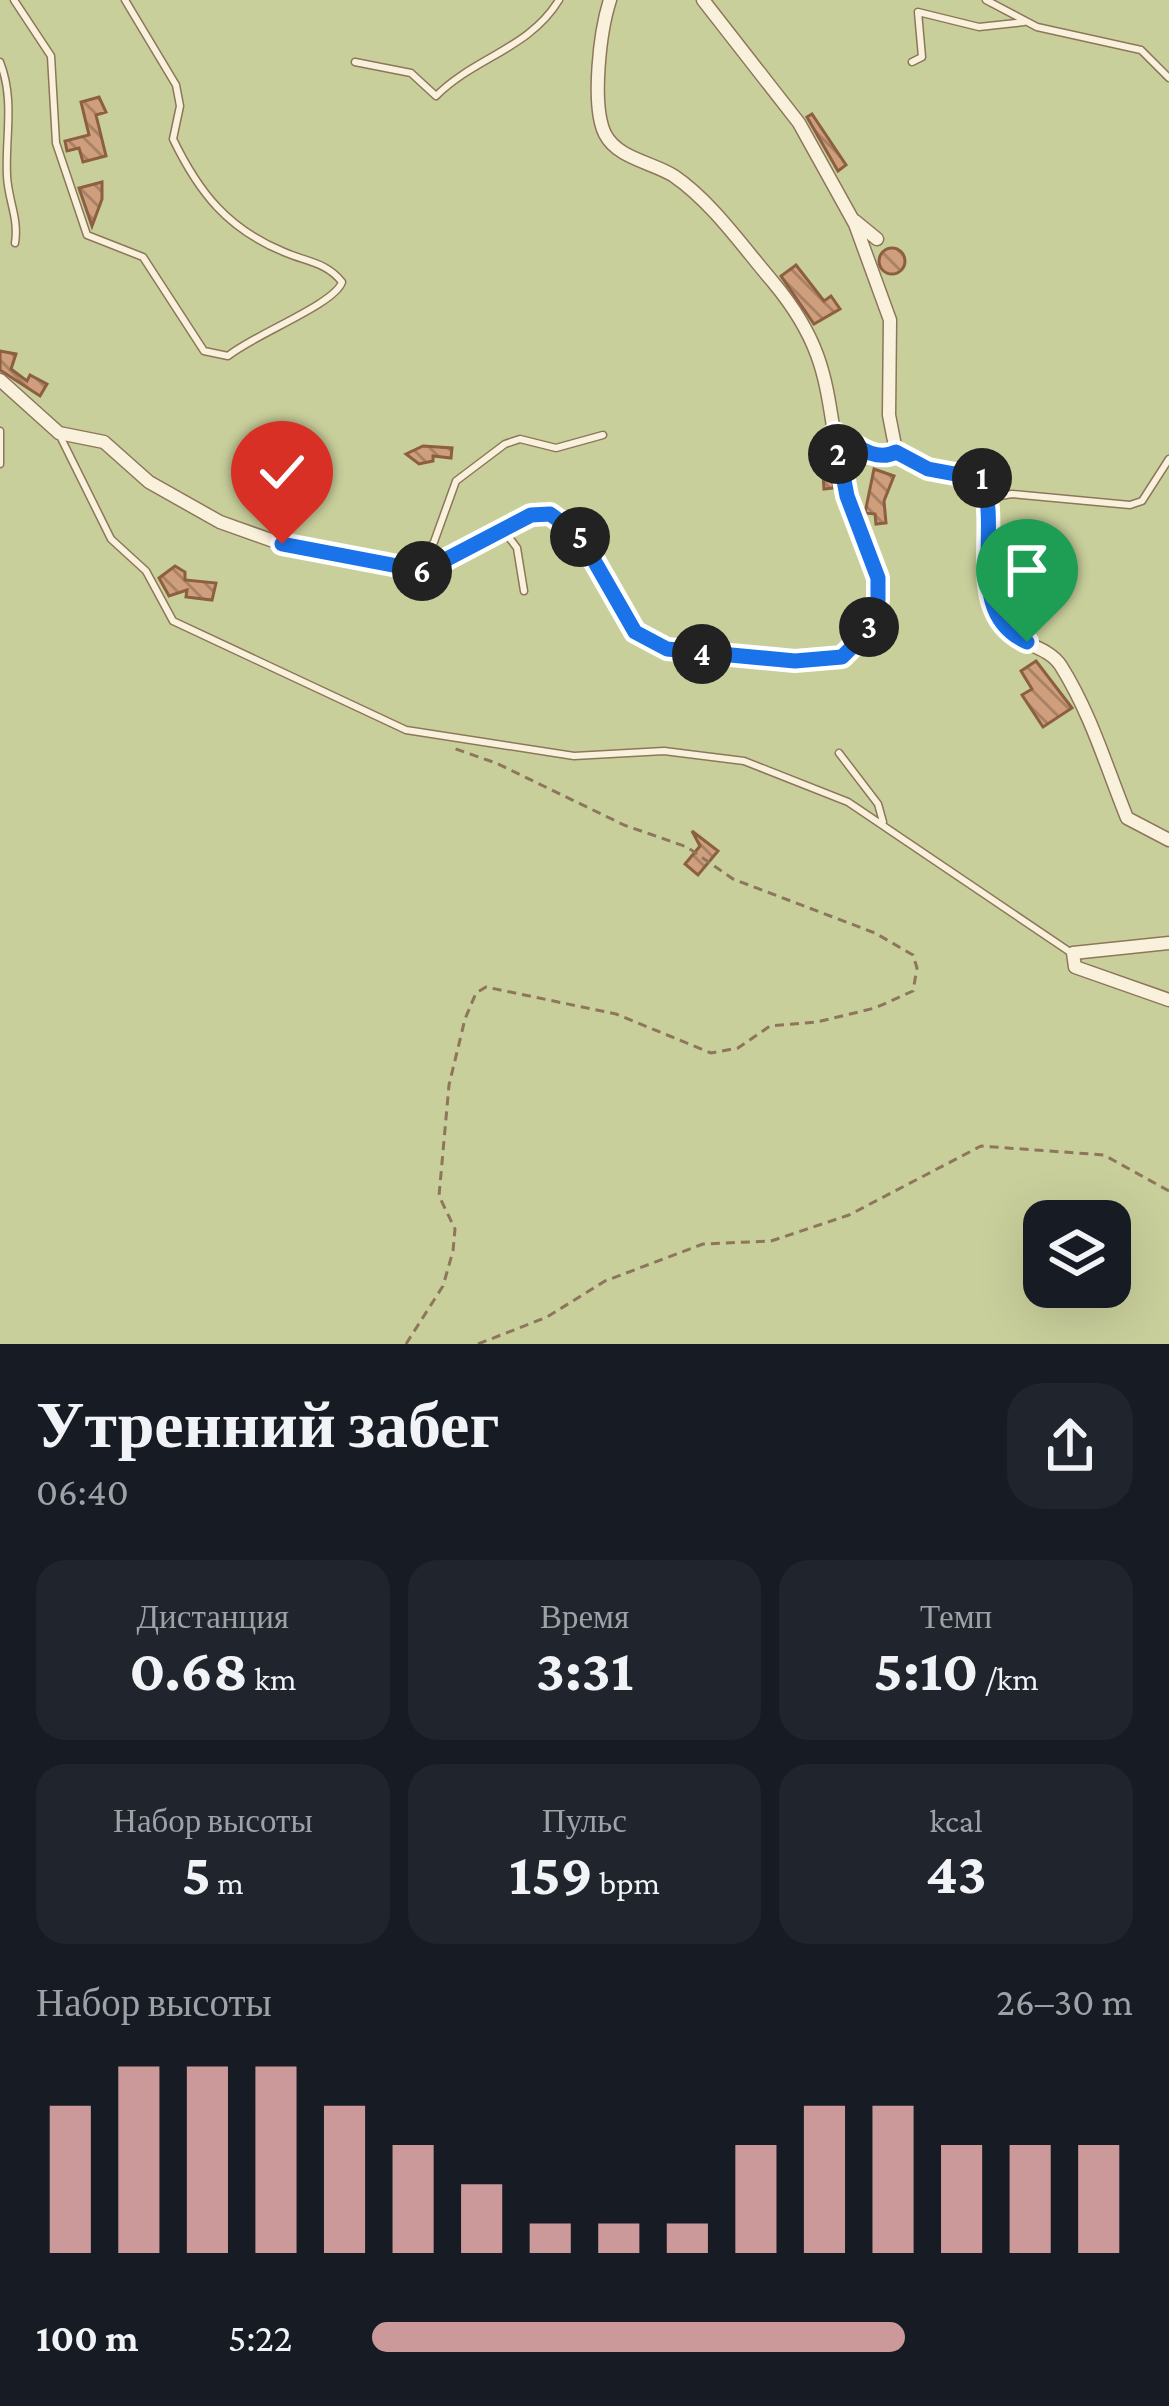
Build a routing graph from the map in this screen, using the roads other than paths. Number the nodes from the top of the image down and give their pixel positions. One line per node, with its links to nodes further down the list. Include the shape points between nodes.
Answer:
1 (14, 0): 2 (lane, via 51,56 56,143 87,235 143,257 204,351 229,356 338,294 342,282 322,264 259,242 208,200 173,140 176,85)
2 (125, 0)
3 (559, 0): 9 (lane, via 524,41 456,75 436,96 410,73)
4 (610, 0): 18 (street, via 600,58 607,139 679,180 775,285 820,356)
5 (703, 0): 12 (street, via 800,123)
6 (986, 0): 7 (lane)
7 (1027, 21): 10 (lane, via 979,26 918,12 922,57); 11 (lane, via 1141,50)
8 (0, 62): 14 (lane, via 9,88)
9 (355, 62)
10 (912, 62)
11 (1169, 78)
12 (854, 221): 13 (street); 20 (street, via 890,320)
13 (877, 239)
14 (15, 242)
15 (0, 380): 17 (street)
16 (0, 431): 22 (lane)
17 (59, 433): 25 (street, via 104,442 148,482 246,533); 28 (lane, via 111,539 146,571 173,621 423,734 574,756 664,751 744,760)
18 (835, 433): 20 (street, via 870,453); 24 (street, via 847,496 878,578 866,633 842,657 795,661 667,649 635,632 580,536 559,517 531,515)
19 (603, 435): 25 (lane, via 556,448 520,439 465,472 428,555)
20 (896, 452): 23 (street, via 928,469 982,479)
21 (1169, 459): 23 (lane, via 1142,501 1130,505)
22 (0, 464)
23 (988, 498): 29 (street, via 988,587 1002,627 1061,665 1100,739 1127,818)
24 (506, 532): 25 (street); 26 (lane)
25 (412, 570)
26 (524, 591)
27 (839, 753): 28 (lane, via 878,804)
28 (884, 825): 31 (lane)
29 (1169, 840)
30 (1169, 943): 31 (street)
31 (1073, 953): 32 (street, via 1075,967)
32 (1169, 1000)

